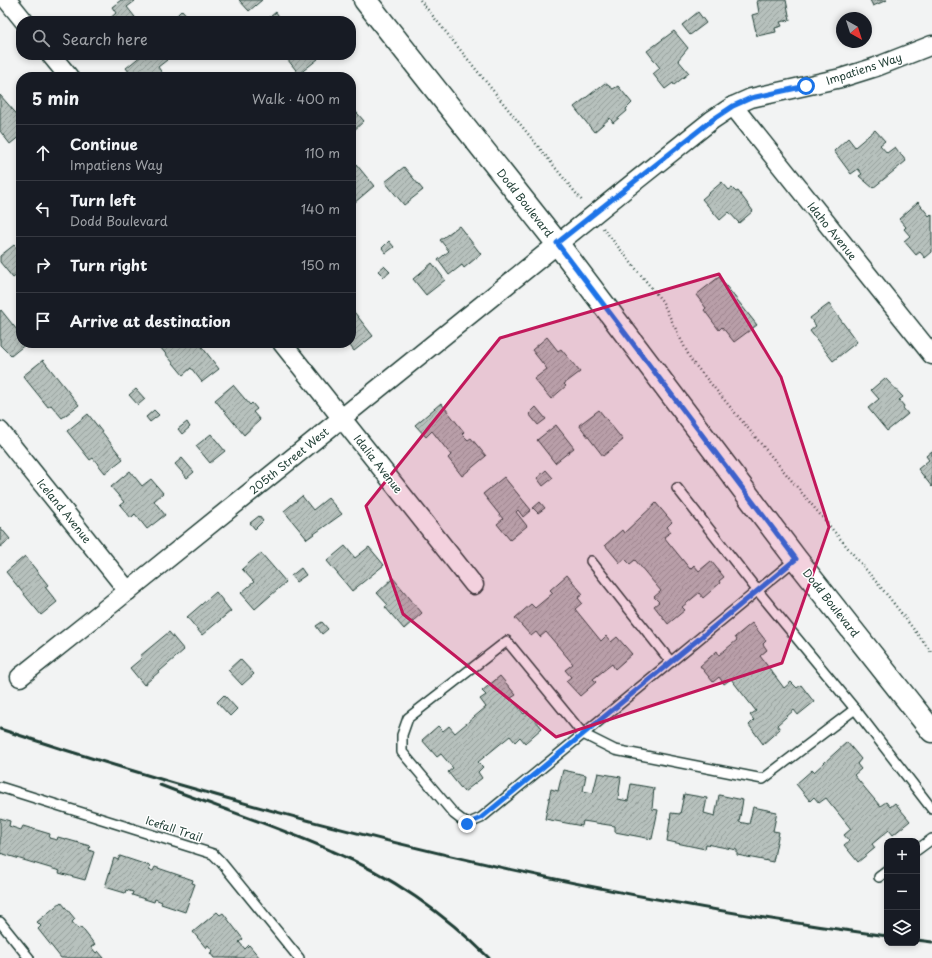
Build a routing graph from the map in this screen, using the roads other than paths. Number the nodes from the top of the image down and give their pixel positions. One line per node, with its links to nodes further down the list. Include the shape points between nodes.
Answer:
1 (7, 0): 3 (street)
2 (365, 0): 8 (main road, Dodd Boulevard)
3 (20, 16)
4 (932, 45): 7 (street, Impatiens Way, via 841,78 751,98)
5 (55, 60): 6 (street)
6 (65, 72)
7 (733, 106): 8 (street, Impatiens Way); 10 (street, Idaho Avenue)
8 (557, 243): 11 (street, 205th Street West); 14 (main road, Dodd Boulevard)
9 (286, 348): 11 (street, Idalia Avenue)
10 (932, 356)
11 (342, 418): 16 (street, Idalia Avenue); 18 (street, 205th Street West)
12 (0, 431): 18 (street, Iceland Avenue)
13 (677, 488): 17 (lane)
14 (796, 559): 17 (lane); 22 (main road, Dodd Boulevard)
15 (591, 561): 19 (lane)
16 (474, 585)
17 (757, 590): 19 (lane); 21 (lane)
18 (128, 591): 20 (street, 205th Street West)
19 (671, 662): 23 (lane)
20 (20, 677)
21 (855, 708): 23 (lane, via 763,778 615,750); 25 (lane)
22 (932, 731)
23 (583, 734): 23 (lane, via 481,818 467,824 454,814 402,752 402,735 408,718 508,641)
24 (0, 787): 32 (lane, Icefall Trail, via 213,854)
25 (932, 809)
26 (932, 839): 27 (lane)
27 (920, 848)
28 (884, 873): 29 (lane)
29 (879, 877)
30 (0, 922): 31 (lane)
31 (29, 958)
32 (299, 958)

